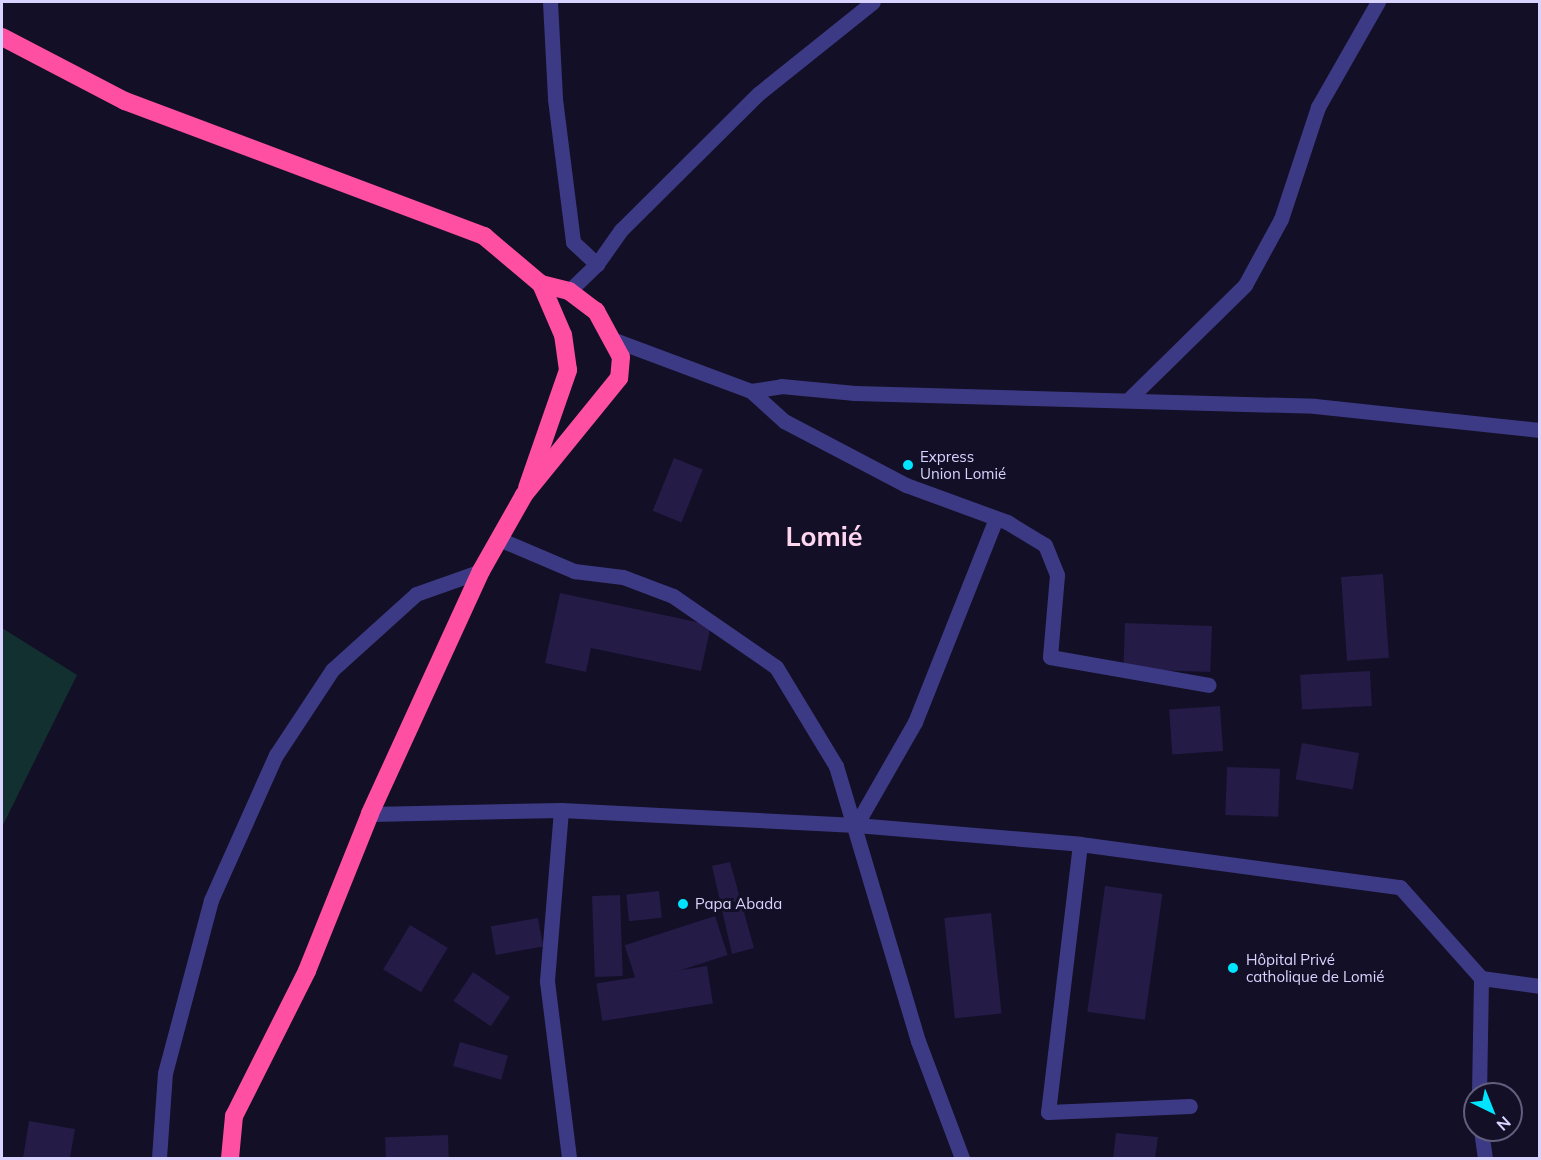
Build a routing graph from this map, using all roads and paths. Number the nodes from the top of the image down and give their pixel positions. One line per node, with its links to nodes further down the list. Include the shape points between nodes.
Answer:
1 (550, 2): 5 (street, via 555,99 573,242)
2 (873, 2): 5 (street, via 758,93 621,230)
3 (1378, 2): 10 (street, via 1318,107 1281,219 1245,285)
4 (2, 38): 6 (highway, via 125,101 484,236)
5 (597, 264): 7 (street)
6 (542, 284): 7 (highway); 12 (highway, via 563,335 568,370)
7 (569, 291): 8 (highway, via 596,311)
8 (617, 342): 9 (street); 12 (highway, via 619,378)
9 (751, 391): 10 (street, via 781,386 855,393); 13 (street, via 784,421 896,480)
10 (1128, 400): 11 (street, via 1315,406)
11 (1539, 430)
12 (524, 495): 14 (highway)
13 (996, 518): 16 (street, via 1046,545 1057,575 1050,657); 19 (street, via 915,722)
14 (499, 539): 15 (highway); 19 (street, via 574,571 623,577 673,596 776,667 837,766)
15 (481, 570): 18 (highway); 26 (street, via 416,594 332,670 276,755 211,900 165,1073)
16 (1209, 685)
17 (561, 810): 18 (street); 19 (street); 28 (street, via 547,981)
18 (370, 814): 27 (highway, via 307,971 234,1116)
19 (856, 825): 20 (street); 29 (street, via 918,1041)
20 (1080, 844): 21 (street, via 1400,887); 24 (street, via 1048,1112)
21 (1481, 978): 22 (street); 23 (street)
22 (1539, 986)
23 (1479, 1082)
24 (1190, 1106)
25 (1483, 1142): 30 (street)
26 (159, 1158)
27 (230, 1158)
28 (569, 1158)
29 (962, 1158)
30 (1485, 1158)

